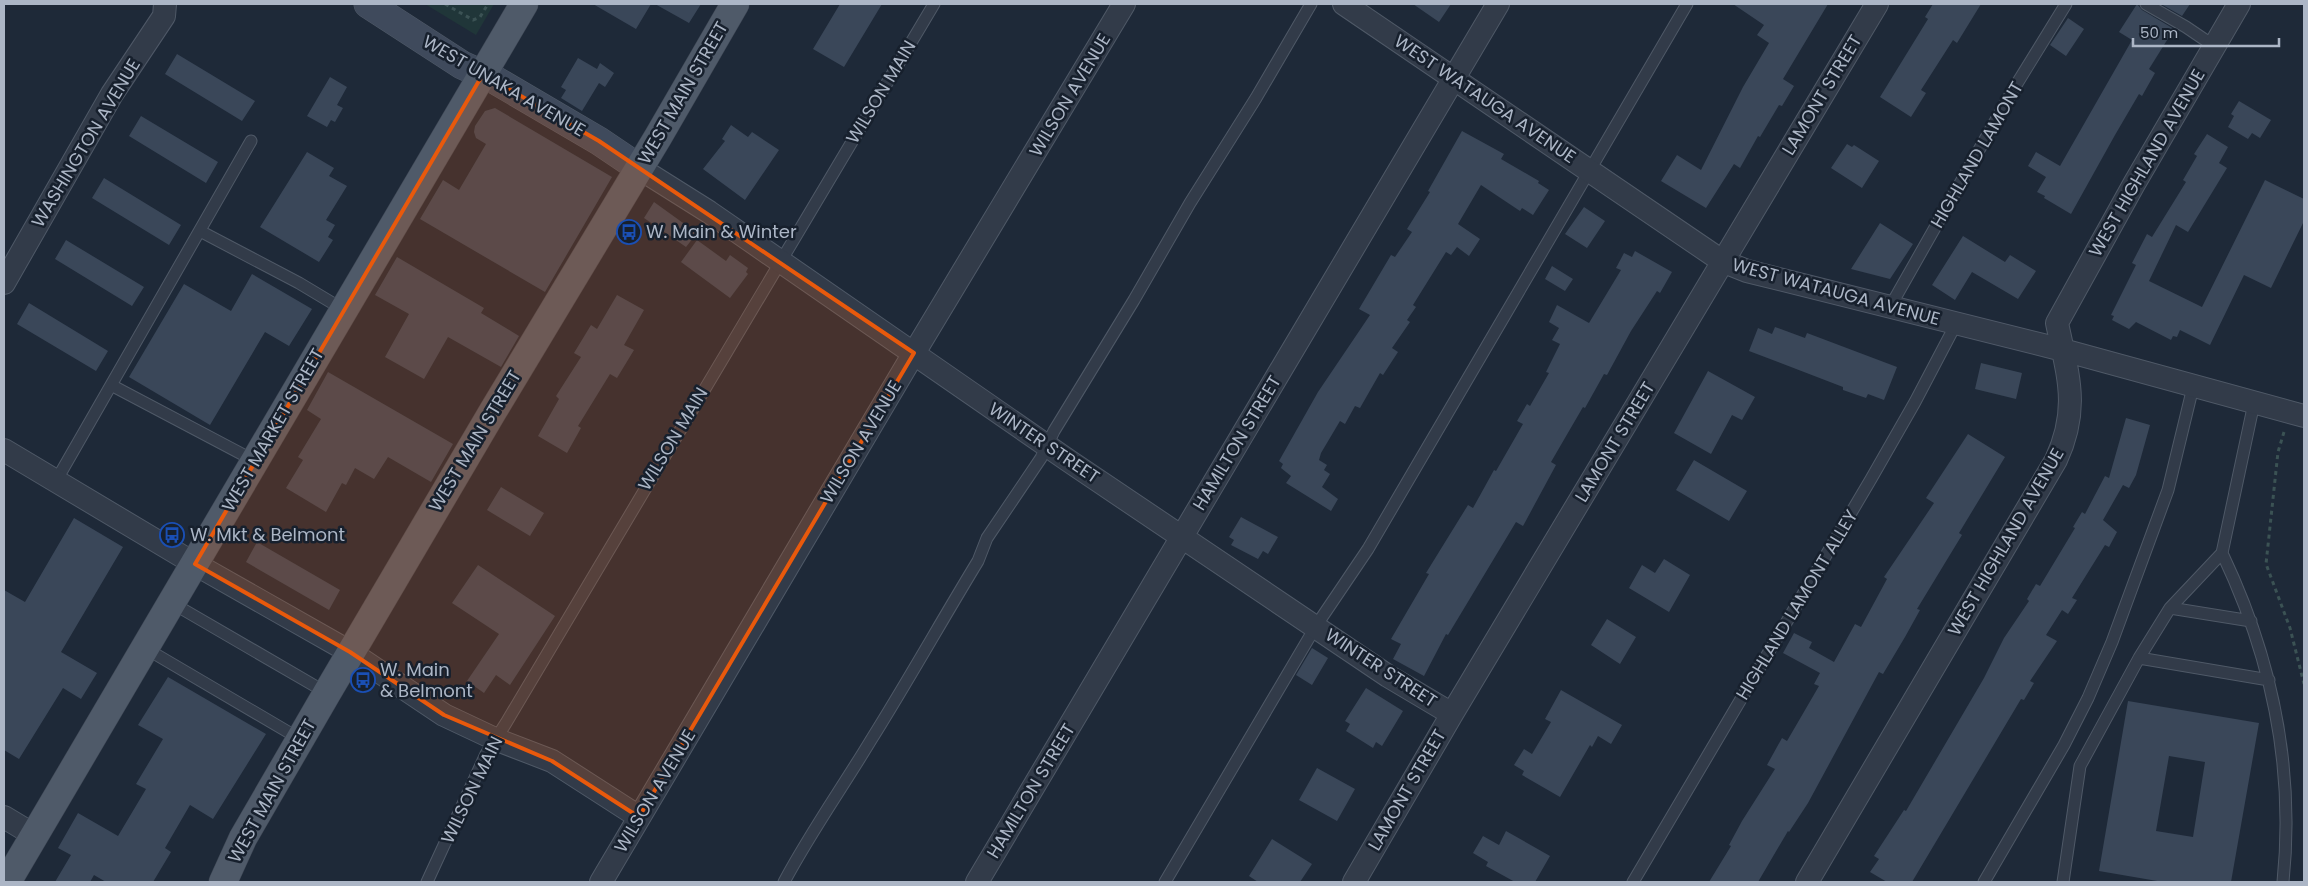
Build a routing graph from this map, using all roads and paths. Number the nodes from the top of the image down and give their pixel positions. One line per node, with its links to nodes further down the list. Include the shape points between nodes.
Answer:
1 (165, 4): 26 (street, WASHINGTON AVENUE, via 164,16 112,94)
2 (368, 4): 18 (main road, WEST UNAKA AVENUE, via 462,65)
3 (445, 4): 4 (path, via 473,20 480,17)
4 (488, 4)
5 (524, 4): 18 (main road, WEST MARKET STREET)
6 (735, 4): 21 (main road, WEST MAIN STREET)
7 (934, 4): 24 (lane, WILSON MAIN)
8 (1124, 4): 31 (street, WILSON AVENUE)
9 (1311, 4): 36 (lane)
10 (1344, 4): 19 (street, WEST WATAUGA AVENUE)
11 (1498, 4): 19 (street, HAMILTON STREET)
12 (1687, 4): 22 (lane)
13 (1877, 4): 25 (street, LAMONT STREET)
14 (2066, 4): 27 (lane, HIGHLAND LAMONT, via 2013,90)
15 (2146, 4): 17 (lane)
16 (2239, 4): 17 (street, WEST HIGHLAND AVENUE)
17 (2214, 46): 30 (street, WEST HIGHLAND AVENUE, via 2057,323)
18 (483, 74): 21 (main road, WEST UNAKA AVENUE); 28 (main road, WEST MARKET STREET)
19 (1454, 77): 22 (street, WEST WATAUGA AVENUE); 40 (street, HAMILTON STREET)
20 (251, 141): 23 (lane)
21 (639, 168): 24 (street, WINTER STREET); 48 (main road, WEST MAIN STREET)
22 (1589, 170): 25 (street, WEST WATAUGA AVENUE); 46 (lane, via 1368,549)
23 (200, 231): 28 (lane, via 299,282); 32 (lane)
24 (780, 261): 31 (street, WINTER STREET); 55 (lane, WILSON MAIN)
25 (1722, 261): 27 (street, WEST WATAUGA AVENUE, via 1747,271); 53 (street, LAMONT STREET)
26 (4, 283)
27 (1890, 307): 29 (street, WEST WATAUGA AVENUE)
28 (344, 310): 38 (main road, WEST MARKET STREET)
29 (1956, 324): 30 (street, WEST WATAUGA AVENUE); 67 (lane, HIGHLAND LAMONT ALLEY, via 1871,479)
30 (2063, 350): 33 (street, WEST WATAUGA AVENUE); 68 (street, WEST HIGHLAND AVENUE, via 2069,373 2070,417 2066,438 2056,460)
31 (914, 353): 36 (street, WINTER STREET); 57 (street, WILSON AVENUE)
32 (111, 385): 38 (lane); 39 (lane)
33 (2193, 387): 34 (street, WEST WATAUGA AVENUE); 69 (lane, via 2168,490 2112,642 2064,745)
34 (2254, 403): 35 (street, WEST WATAUGA AVENUE); 41 (lane)
35 (2297, 414): 51 (path, via 2278,452 2266,564 2290,628)
36 (1047, 446): 40 (street, WINTER STREET); 63 (lane, via 987,538 978,561 902,690 806,841)
37 (4, 450): 39 (street)
38 (255, 461): 42 (main road, WEST MARKET STREET)
39 (56, 481): 42 (street)
40 (1182, 536): 46 (street, WINTER STREET); 64 (street, HAMILTON STREET)
41 (2222, 553): 44 (lane); 45 (lane)
42 (195, 564): 43 (main road, WEST MARKET STREET); 48 (street)
43 (172, 603): 47 (main road, WEST MARKET STREET); 52 (lane)
44 (2170, 608): 45 (lane); 49 (lane)
45 (2251, 621): 50 (lane)
46 (1316, 626): 53 (street, WINTER STREET, via 1388,676); 65 (lane)
47 (145, 648): 54 (lane); 58 (main road, WEST MARKET STREET)
48 (350, 652): 52 (main road, WEST MAIN STREET); 55 (street, via 444,715)
49 (2139, 658): 50 (lane); 70 (lane, via 2080,766)
50 (2269, 680): 71 (lane, via 2276,707 2285,784)
51 (2304, 684)
52 (327, 692): 54 (main road, WEST MAIN STREET)
53 (1452, 714): 66 (street, LAMONT STREET)
54 (300, 739): 60 (main road, WEST MAIN STREET, via 243,838)
55 (495, 739): 57 (street, via 552,761); 61 (lane, WILSON MAIN)
56 (4, 817): 58 (street)
57 (639, 817): 62 (street, WILSON AVENUE)
58 (34, 835): 59 (main road, WEST MARKET STREET)
59 (7, 882)
60 (223, 882)
61 (427, 882)
62 (601, 882)
63 (784, 882)
64 (977, 882)
65 (1164, 882)
66 (1354, 882)
67 (1633, 882)
68 (1807, 882)
69 (1984, 882)
70 (2064, 882)
71 (2283, 882)

